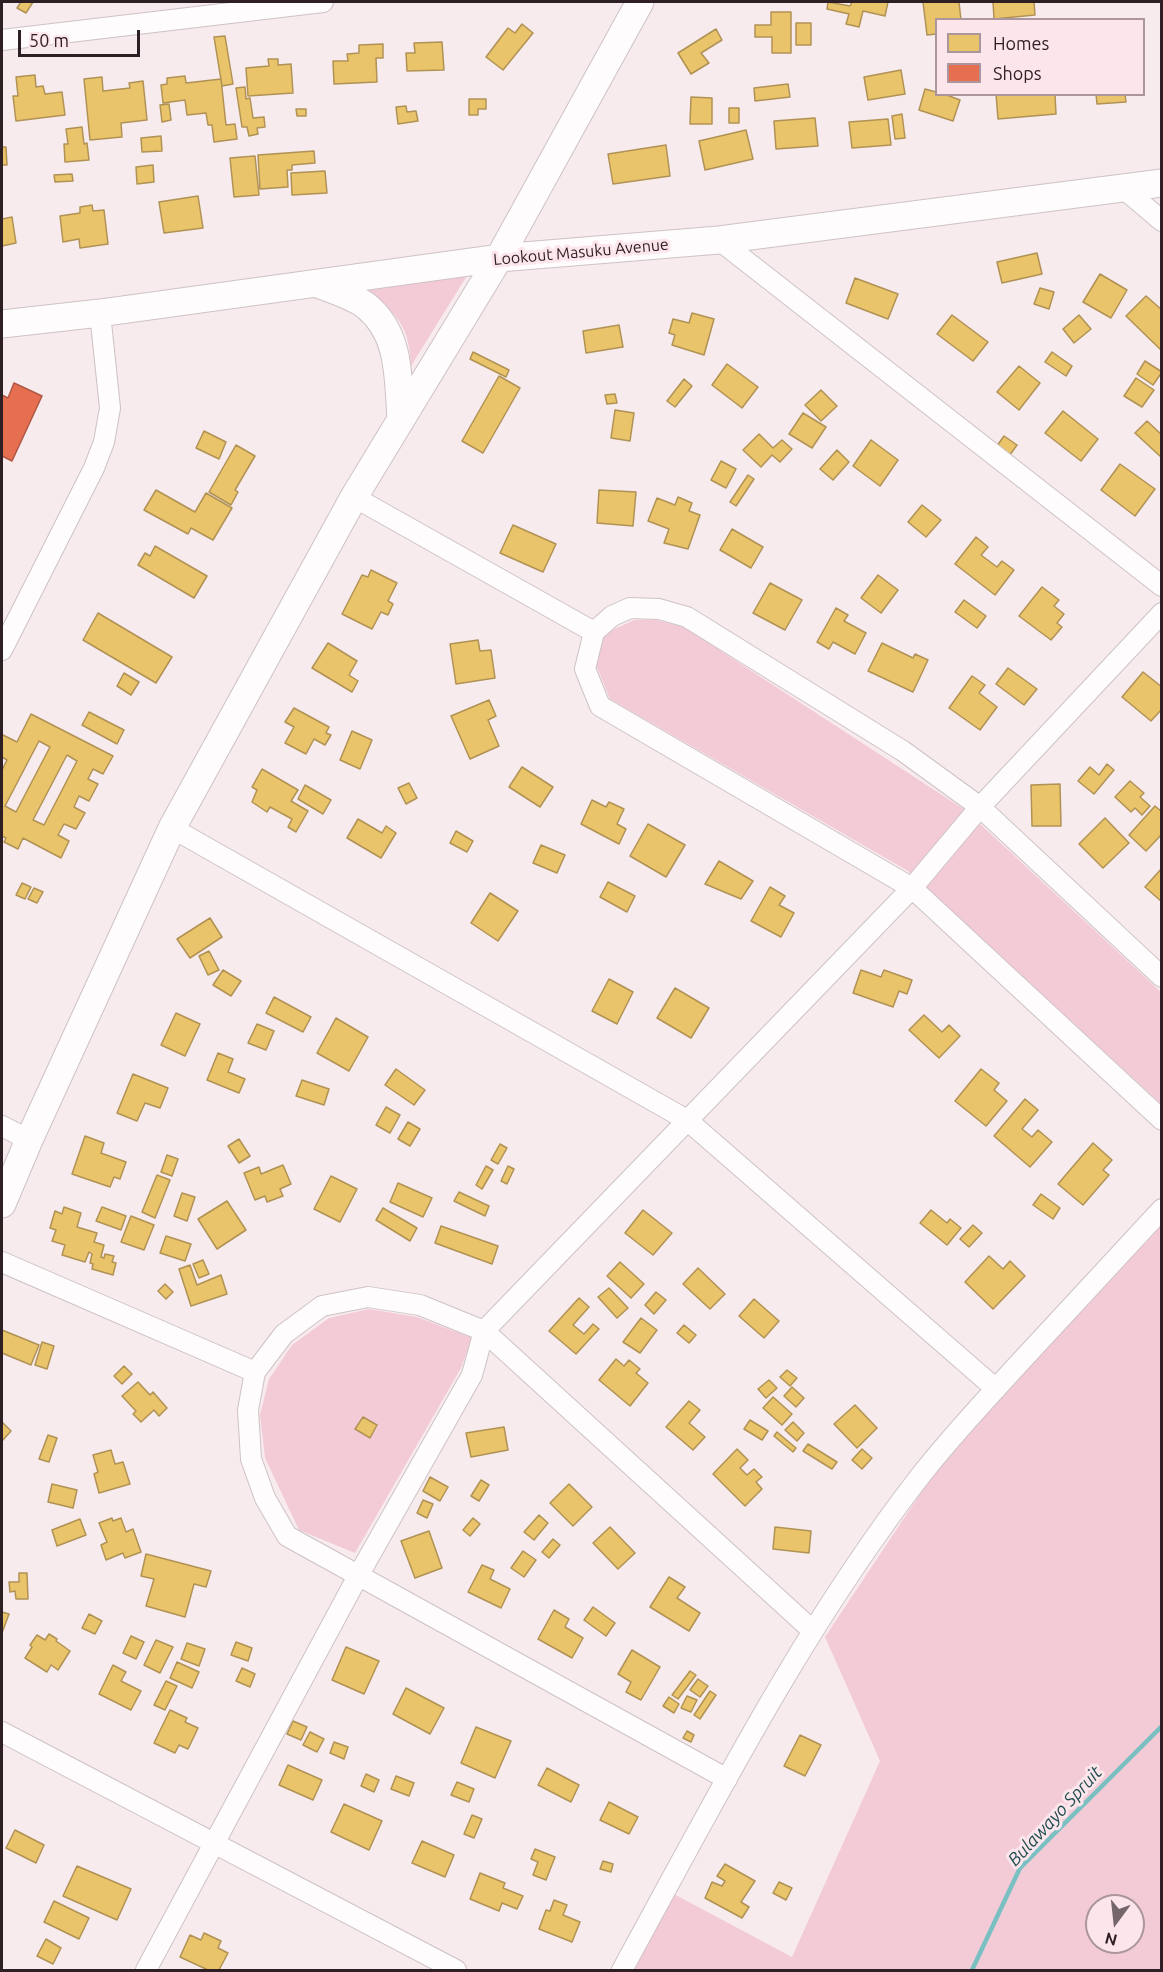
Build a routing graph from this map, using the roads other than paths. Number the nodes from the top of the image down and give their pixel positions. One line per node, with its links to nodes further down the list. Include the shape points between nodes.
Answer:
1 (323, 2): 3 (street)
2 (640, 2): 9 (street)
3 (250, 6): 4 (street)
4 (2, 40)
5 (1161, 183): 6 (street, Lookout Masuku Avenue)
6 (1123, 188): 7 (street); 8 (street, Lookout Masuku Avenue)
7 (1161, 221)
8 (719, 240): 9 (street, Lookout Masuku Avenue); 15 (street)
9 (499, 258): 10 (street, Lookout Masuku Avenue); 13 (street)
10 (317, 283): 11 (street, Lookout Masuku Avenue); 13 (street, via 364,304 383,322 391,337 399,375)
11 (100, 313): 12 (street, Lookout Masuku Avenue); 18 (street, via 110,408 104,442)
12 (2, 324)
13 (401, 420): 14 (street)
14 (354, 497): 17 (street); 20 (street)
15 (1161, 585)
16 (1161, 613): 19 (street)
17 (594, 632): 19 (street, via 612,616 630,608 659,609 687,617 903,751); 21 (street, via 585,669 600,706)
18 (2, 650)
19 (980, 807): 21 (street); 22 (street)
20 (172, 828): 23 (street); 26 (street)
21 (912, 888): 23 (street); 24 (street)
22 (1161, 977)
23 (687, 1120): 30 (street); 32 (street)
24 (1161, 1120)
25 (2, 1126): 26 (street)
26 (29, 1140): 27 (street)
27 (2, 1204)
28 (1161, 1209): 32 (street)
29 (2, 1262): 31 (street)
30 (484, 1331): 31 (street, via 420,1305 368,1297 322,1306 284,1334); 33 (street, via 471,1375); 34 (street)
31 (255, 1372): 33 (street, via 248,1410 251,1459 265,1498 287,1536)
32 (996, 1389): 34 (street, via 922,1474)
33 (358, 1576): 36 (street); 37 (street)
34 (813, 1631): 36 (street)
35 (2, 1732): 37 (street)
36 (727, 1779): 40 (street)
37 (214, 1844): 38 (street); 39 (street)
38 (146, 1971)
39 (456, 1971)
40 (622, 1971)

